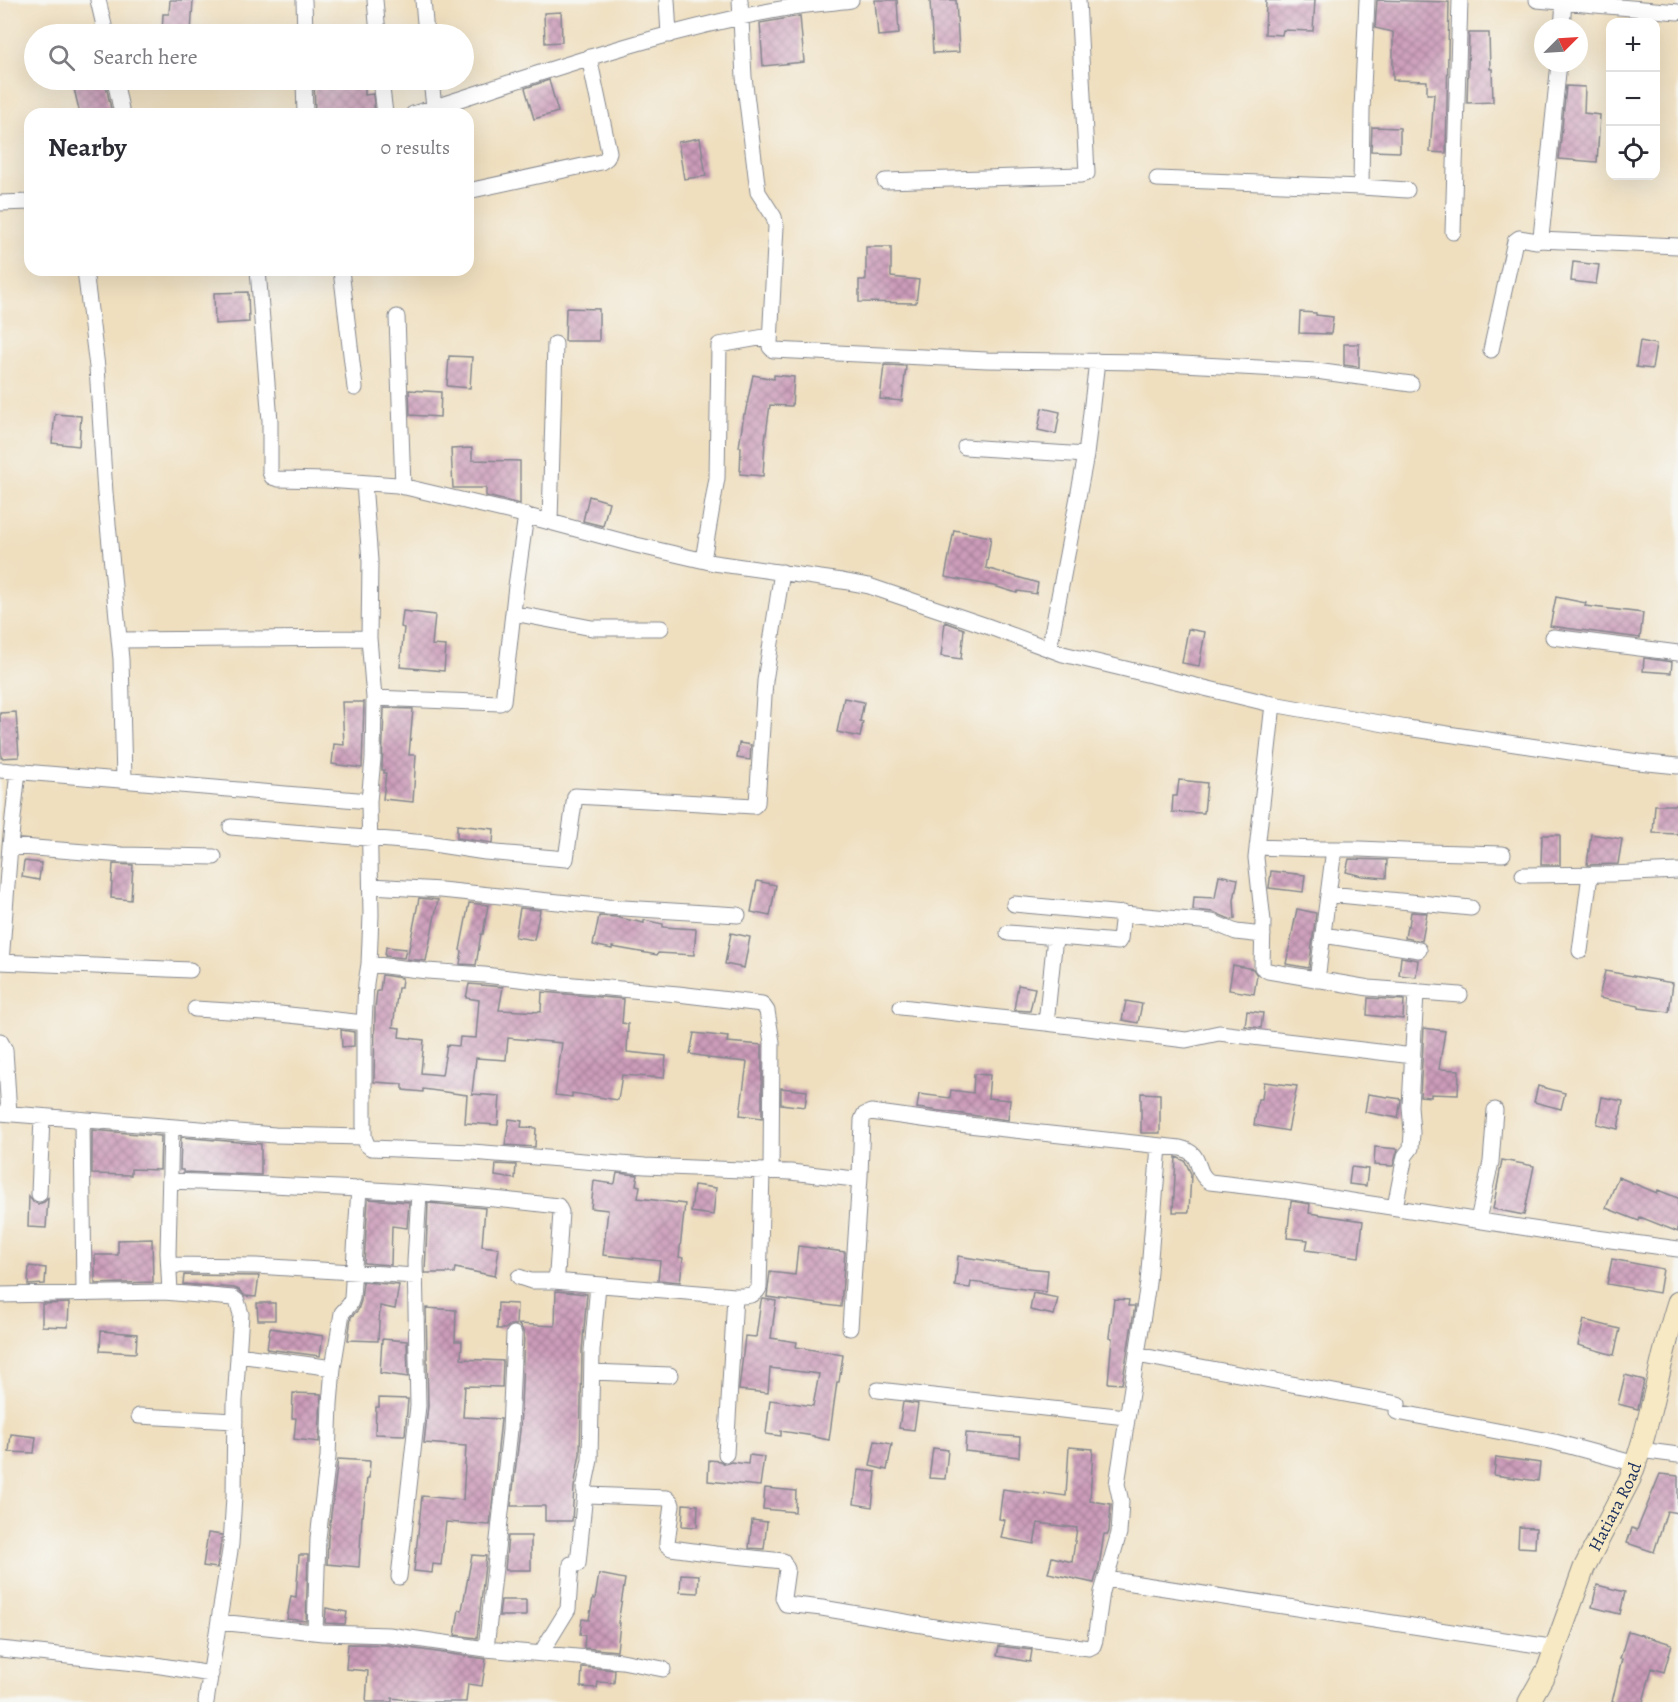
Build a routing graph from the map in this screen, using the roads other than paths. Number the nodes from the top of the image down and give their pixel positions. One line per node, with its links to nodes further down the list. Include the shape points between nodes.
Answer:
1 (98, 0): 16 (street)
2 (304, 0): 17 (street)
3 (375, 0): 18 (street)
4 (423, 0): 19 (street)
5 (667, 0): 20 (street)
6 (740, 0): 14 (street)
7 (851, 0): 14 (street)
8 (1078, 0): 33 (street, via 1087,173)
9 (1367, 0): 34 (street)
10 (1460, 0): 39 (street)
11 (1538, 0): 12 (street)
12 (1564, 2): 13 (street); 15 (street)
13 (1670, 8)
14 (741, 17): 20 (street); 46 (street, via 758,192 776,226)
15 (1563, 18)
16 (104, 24)
17 (305, 24)
18 (377, 24)
19 (425, 24)
20 (669, 34): 21 (street)
21 (590, 57): 27 (street); 35 (street, via 609,152 607,159)
22 (1558, 72): 40 (street)
23 (117, 90): 28 (street)
24 (304, 90): 29 (street)
25 (382, 90): 30 (street)
26 (432, 90): 27 (street)
27 (434, 107): 31 (street)
28 (121, 108)
29 (305, 108)
30 (384, 108)
31 (431, 108)
32 (1157, 179): 34 (street)
33 (885, 181)
34 (1361, 187): 36 (street)
35 (474, 190)
36 (1407, 190)
37 (24, 202): 38 (street)
38 (0, 203)
39 (1453, 232)
40 (1539, 240): 41 (street); 48 (street, via 1515,241)
41 (1678, 246)
42 (86, 276): 64 (street)
43 (258, 276): 54 (street, via 272,477)
44 (342, 276): 51 (street)
45 (397, 317): 55 (street)
46 (771, 336): 49 (street, via 770,347 776,351); 58 (street, via 719,345 717,478)
47 (555, 344): 57 (street)
48 (1491, 350)
49 (1097, 361): 50 (street, via 1329,372); 53 (street)
50 (1411, 384)
51 (355, 388)
52 (965, 447): 53 (street)
53 (1086, 455): 65 (street)
54 (364, 483): 55 (street); 63 (street, via 370,561)
55 (403, 487): 56 (street)
56 (526, 515): 57 (street); 60 (street)
57 (550, 522): 58 (street)
58 (703, 560): 59 (street)
59 (782, 572): 65 (street, via 868,586); 75 (street, via 766,668 754,806 575,796 566,859)
60 (513, 613): 61 (street, via 592,628); 67 (street, via 502,703)
61 (661, 628)
62 (1553, 637): 66 (street)
63 (369, 638): 64 (street); 67 (street)
64 (119, 640): 72 (street)
65 (1049, 650): 68 (street)
66 (1678, 653)
67 (374, 698): 73 (street)
68 (1273, 704): 69 (street, via 1407,728); 77 (street)
69 (1678, 766)
70 (0, 770): 71 (street)
71 (18, 771): 72 (street); 76 (street)
72 (124, 780): 73 (street)
73 (369, 801): 75 (street)
74 (231, 827): 75 (street)
75 (370, 838): 84 (street)
76 (10, 846): 80 (street); 85 (street)
77 (1257, 847): 78 (street); 92 (street)
78 (1334, 849): 79 (street); 86 (street)
79 (1503, 854)
80 (214, 857)
81 (1678, 871): 83 (street)
82 (1523, 875): 83 (street)
83 (1590, 875): 96 (street)
84 (370, 886): 90 (street); 98 (street)
85 (3, 893): 97 (street)
86 (1329, 894): 88 (street); 93 (street)
87 (1014, 904): 89 (street)
88 (1472, 908)
89 (1123, 913): 92 (street, via 1212,922 1236,932); 94 (street, via 1118,942)
90 (738, 915)
91 (1008, 933): 94 (street)
92 (1263, 935): 100 (street, via 1261,964 1265,970)
93 (1323, 935): 95 (street); 100 (street)
94 (1054, 937): 106 (street)
95 (1419, 950)
96 (1580, 951)
97 (1, 962): 99 (street)
98 (369, 964): 105 (street); 116 (street, via 762,1004 767,1011 772,1042)
99 (190, 970)
100 (1317, 980): 101 (street)
101 (1416, 992): 102 (street); 108 (street)
102 (1460, 995)
103 (901, 1007): 106 (street)
104 (195, 1009): 105 (street)
105 (364, 1023): 114 (street)
106 (1046, 1023): 108 (street, via 1186,1040 1219,1033)
107 (0, 1041): 110 (street, via 5,1050)
108 (1413, 1056): 122 (street, via 1411,1148 1405,1156)
109 (1495, 1110): 123 (street, via 1491,1162)
110 (5, 1114): 111 (street)
111 (42, 1117): 112 (street); 121 (street)
112 (82, 1120): 113 (street); 132 (street)
113 (171, 1127): 114 (street); 118 (street)
114 (364, 1137): 116 (street, via 371,1148)
115 (1160, 1146): 117 (street, via 871,1112 862,1120); 122 (street, via 1188,1150 1210,1182); 140 (street, via 1148,1283)
116 (766, 1171): 117 (street, via 855,1179); 134 (street, via 759,1288 753,1294)
117 (860, 1176): 136 (street)
118 (170, 1181): 119 (street); 125 (street)
119 (359, 1188): 120 (street); 126 (street)
120 (419, 1193): 127 (street); 129 (street, via 558,1206 561,1212)
121 (39, 1194)
122 (1395, 1207): 123 (street)
123 (1478, 1220): 124 (street)
124 (1678, 1249)
125 (169, 1266): 126 (street); 131 (street)
126 (354, 1271): 127 (street); 141 (street, via 352,1298 342,1313)
127 (416, 1276): 152 (street, via 418,1406)
128 (519, 1277): 129 (street)
129 (554, 1281): 130 (street)
130 (598, 1286): 134 (street); 142 (street)
131 (170, 1292): 132 (street); 139 (street, via 237,1301 241,1314)
132 (84, 1293): 133 (street)
133 (0, 1295)
134 (735, 1296): 148 (street)
135 (1678, 1302): 137 (street, Hatiara Road)
136 (850, 1328)
137 (1674, 1328): 150 (street, Hatiara Road)
138 (514, 1334): 158 (street, via 510,1430)
139 (238, 1355): 141 (street); 147 (street)
140 (1137, 1355): 146 (street); 150 (street)
141 (333, 1368): 155 (street, via 318,1538)
142 (592, 1372): 143 (street); 151 (street, via 590,1460)
143 (670, 1375)
144 (878, 1390): 146 (street)
145 (139, 1416): 147 (street)
146 (1126, 1417): 153 (street, via 1117,1484 1121,1502 1119,1533)
147 (235, 1421): 154 (street, via 231,1544)
148 (726, 1454)
149 (1678, 1455): 150 (street)
150 (1638, 1457): 156 (street, Hatiara Road, via 1584,1568)
151 (585, 1492): 153 (street, via 590,1496 667,1498 672,1505 667,1542 671,1548 783,1561 787,1569 783,1598 790,1605 1084,1648 1093,1646 1095,1640); 159 (street, via 568,1609)
152 (399, 1577)
153 (1106, 1579): 156 (street)
154 (219, 1622): 155 (street); 161 (street)
155 (315, 1632): 158 (street, via 389,1635)
156 (1557, 1648): 163 (street, Hatiara Road)
157 (0, 1649): 161 (street)
158 (486, 1649): 159 (street)
159 (541, 1653): 160 (street)
160 (663, 1669)
161 (211, 1674): 162 (street)
162 (206, 1702)
163 (1529, 1702)

